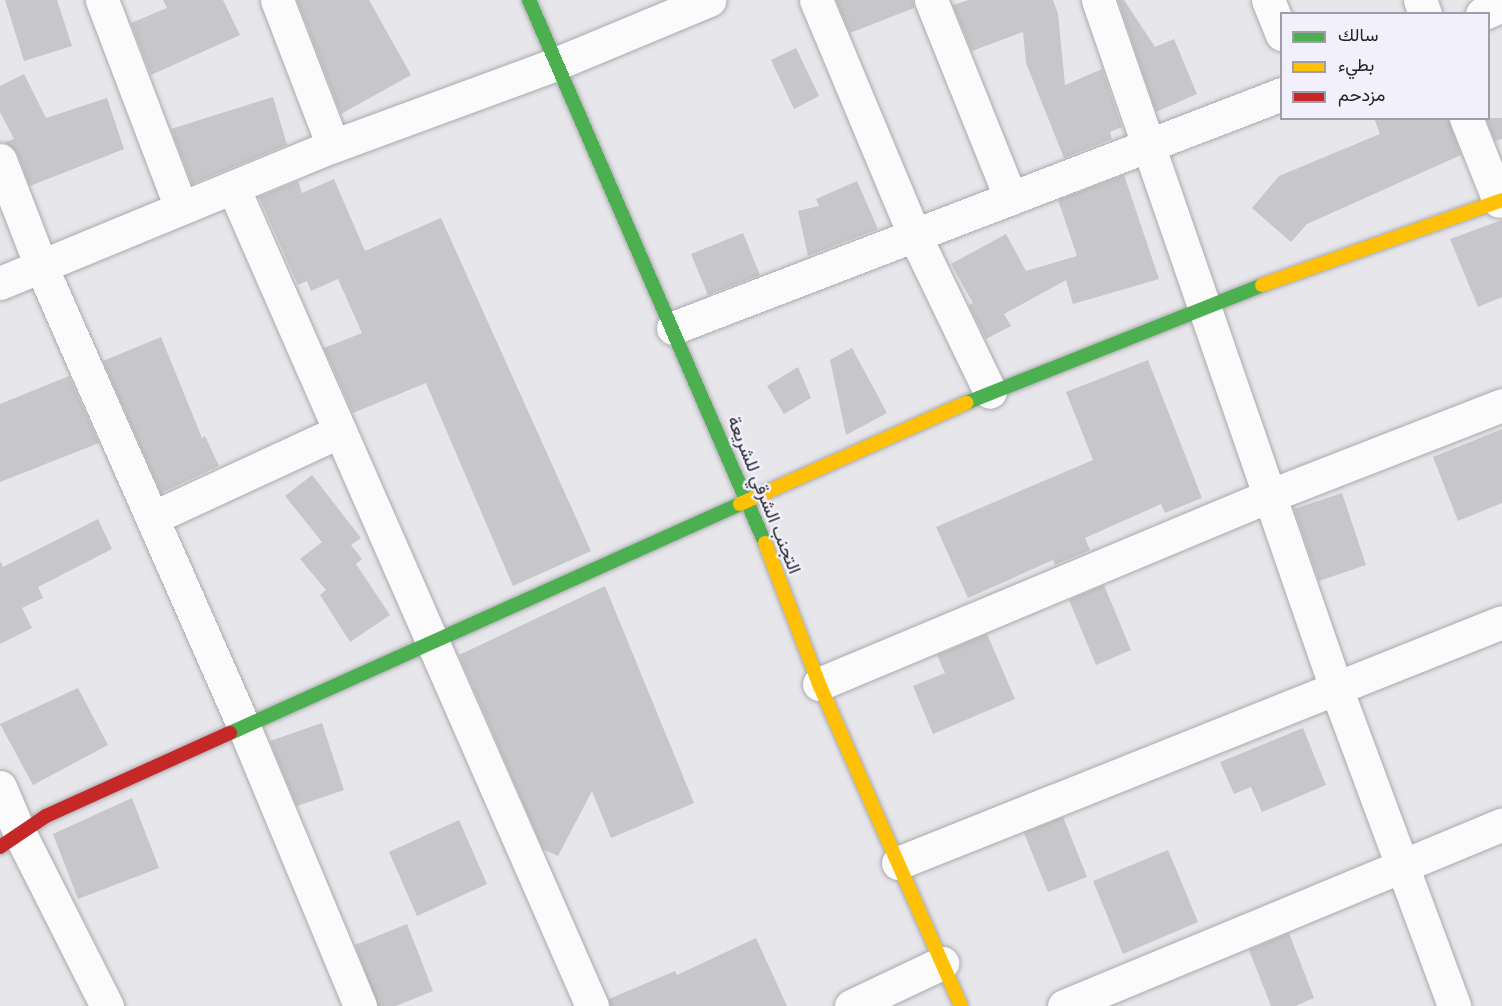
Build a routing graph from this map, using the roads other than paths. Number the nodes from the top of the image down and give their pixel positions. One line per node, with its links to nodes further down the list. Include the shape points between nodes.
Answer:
1 (102, 0): 21 (street)
2 (277, 0): 15 (street)
3 (529, 0): 12 (street, التجنب الشرقي للشريعة)
4 (709, 0): 12 (street)
5 (816, 0): 22 (street)
6 (931, 0): 19 (street)
7 (1098, 0): 16 (street)
8 (1268, 0): 11 (street)
9 (1502, 5): 10 (street)
10 (1486, 12)
11 (1280, 31)
12 (558, 63): 15 (street); 26 (street, التجنب الشرقي للشريعة)
13 (1280, 94): 16 (street)
14 (1467, 120): 20 (street)
15 (333, 146): 18 (street)
16 (1149, 147): 19 (street); 25 (street)
17 (0, 160): 23 (street)
18 (233, 187): 21 (street); 29 (street)
19 (1011, 199): 22 (street)
20 (1500, 200): 25 (street)
21 (182, 208): 23 (street)
22 (914, 234): 26 (street); 27 (street)
23 (41, 266): 24 (street); 32 (street)
24 (0, 284)
25 (1204, 305): 27 (street); 30 (street)
26 (672, 328): 31 (street, التجنب الشرقي للشريعة)
27 (990, 393): 31 (street)
28 (1502, 405): 30 (street)
29 (340, 431): 32 (street); 34 (street)
30 (1269, 496): 35 (street); 36 (street)
31 (749, 502): 34 (street); 35 (street, التجنب الشرقي للشريعة)
32 (152, 518): 37 (street)
33 (1502, 622): 36 (street)
34 (433, 643): 37 (street); 46 (street)
35 (819, 684): 41 (street, التجنب الشرقي للشريعة)
36 (1336, 688): 41 (street); 42 (street)
37 (244, 727): 40 (street, via 46,816); 45 (street)
38 (0, 787): 40 (street)
39 (1502, 825): 42 (street)
40 (10, 841): 44 (street)
41 (898, 863): 43 (street, التجنب الشرقي للشريعة)
42 (1399, 866): 49 (street); 50 (street)
43 (942, 963): 47 (street); 48 (street, التجنب الشرقي للشريعة)
44 (107, 1006)
45 (360, 1006)
46 (592, 1006)
47 (851, 1006)
48 (961, 1006)
49 (1064, 1006)
50 (1454, 1006)

